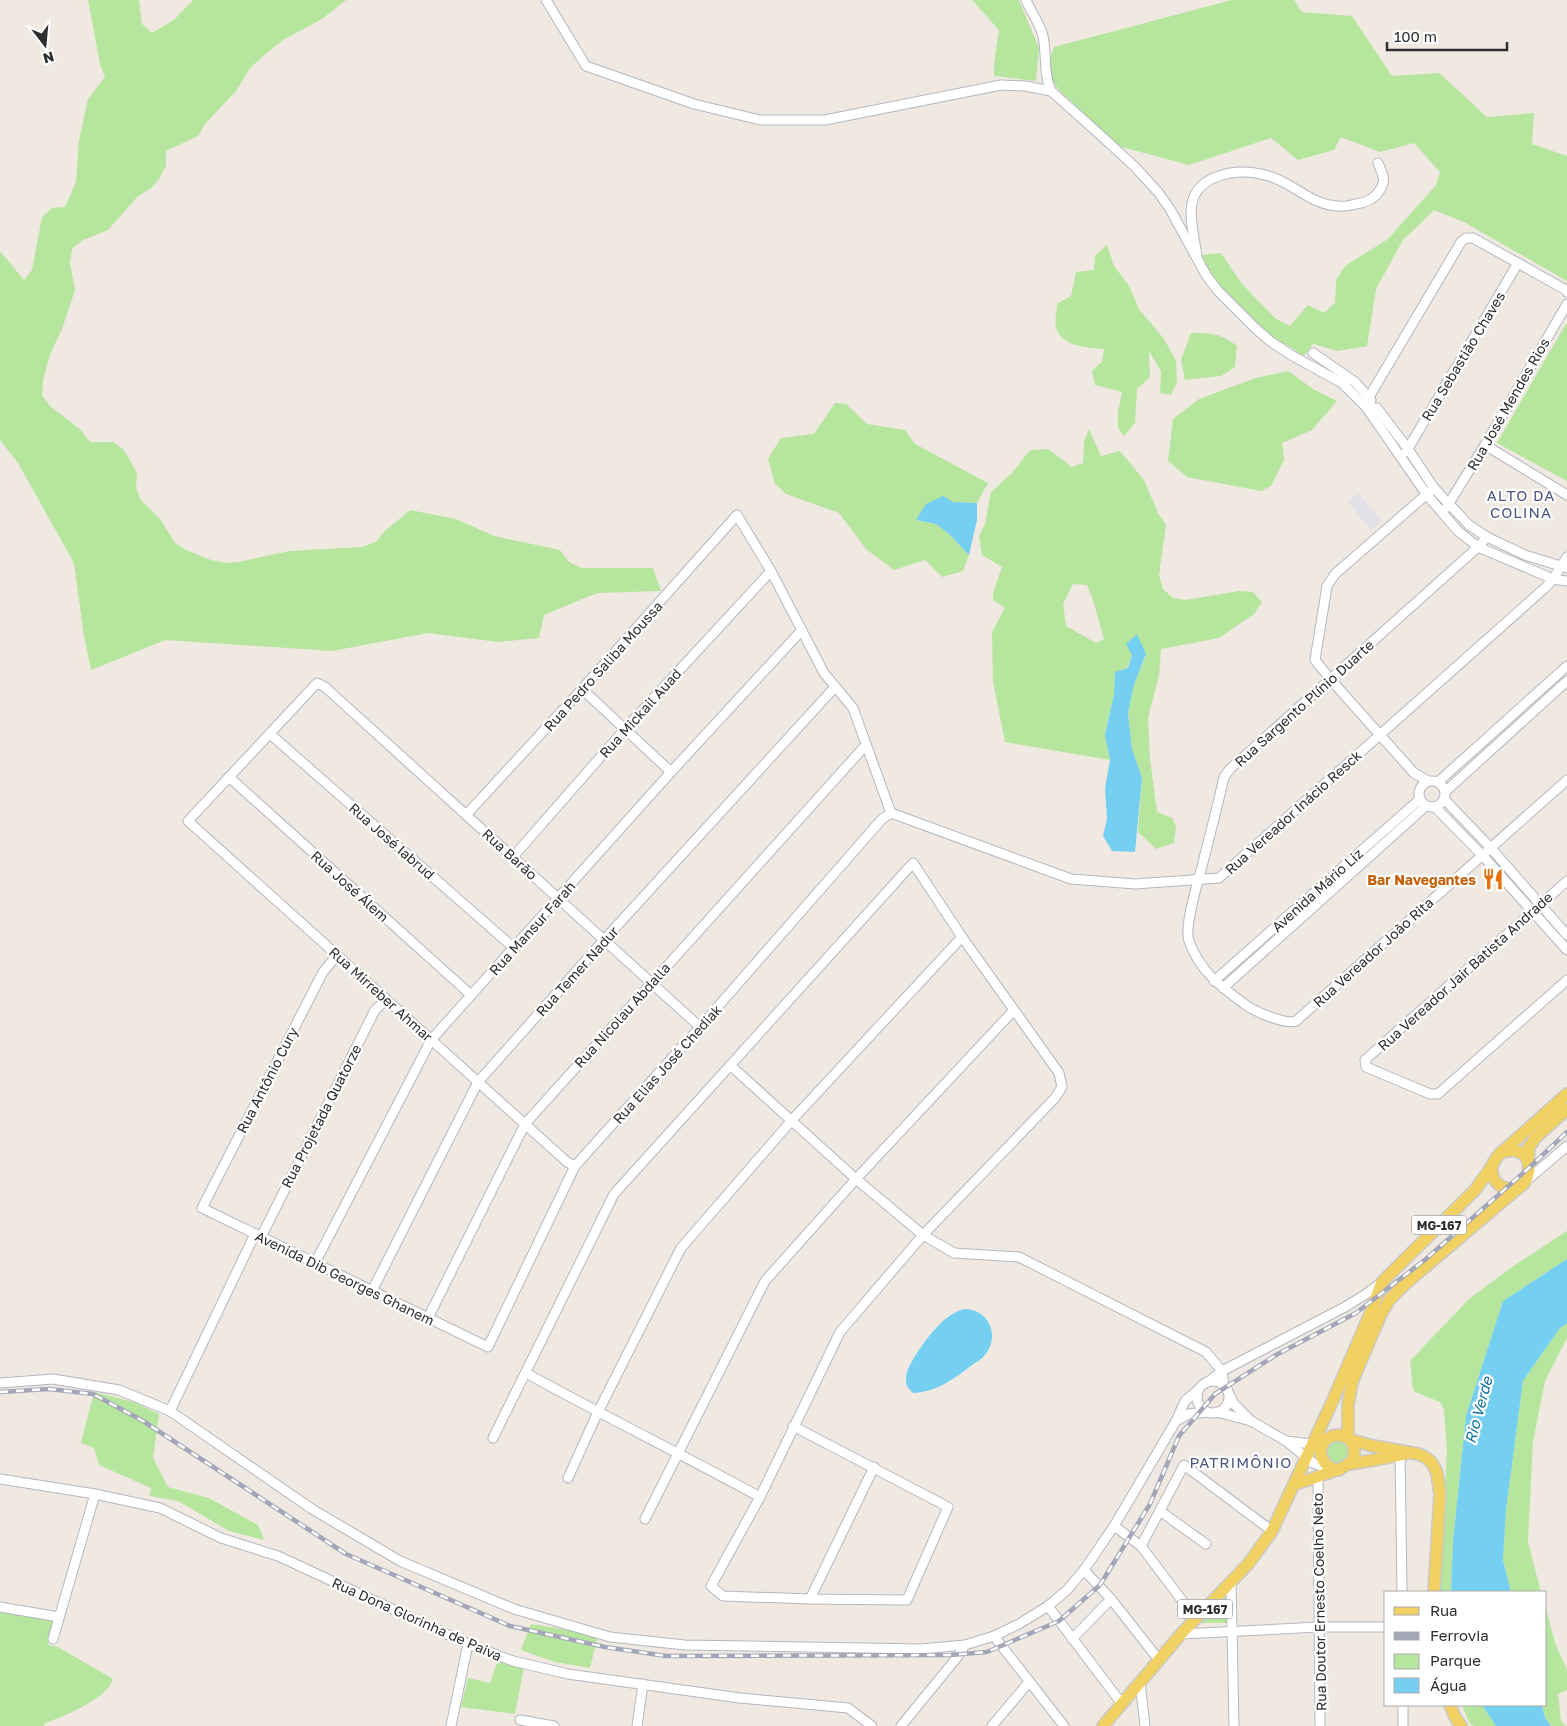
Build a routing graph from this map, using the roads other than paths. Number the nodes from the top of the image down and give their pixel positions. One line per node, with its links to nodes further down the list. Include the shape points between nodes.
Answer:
1 (546, 0): 3 (street, via 586,66 694,104 760,120 825,120 1001,85)
2 (1026, 0): 3 (street, via 1042,35)
3 (1051, 92): 5 (street, via 1158,192)
4 (1378, 163): 5 (street, via 1383,186 1374,197 1361,203 1338,206 1316,201 1274,178 1257,173 1237,172 1204,182 1192,200 1190,210)
5 (1198, 261): 11 (street, via 1218,291 1254,328 1291,355 1342,383)
6 (1518, 263): 7 (street); 10 (street, via 1473,238 1461,242); 14 (street, Rua Sebastião Chaves)
7 (1567, 292)
8 (1567, 304): 13 (street, Rua José Mendes Rios)
9 (1313, 353): 10 (street, via 1355,382)
10 (1369, 397): 12 (street)
11 (1366, 407): 12 (street); 15 (street)
12 (1377, 408): 14 (street)
13 (1485, 445): 18 (street); 19 (street, Rua José Mendes Rios)
14 (1408, 449): 15 (street, Rua Sebastião Chaves); 16 (street)
15 (1402, 460): 17 (street)
16 (1434, 488): 17 (street); 19 (street)
17 (1427, 495): 20 (street); 30 (street, via 1335,574 1327,586 1315,660)
18 (1567, 495)
19 (1448, 504): 20 (street, Rua José Mendes Rios); 21 (street)
20 (1442, 513): 22 (street)
21 (1487, 537): 22 (street, Rua Sargento Plínio Duarte); 24 (street, via 1525,555)
22 (1478, 547): 26 (street); 30 (street, Rua Sargento Plínio Duarte)
23 (1567, 557): 24 (street, Rua Vereador Inácio Resck)
24 (1564, 568): 26 (street, Rua Vereador Inácio Resck)
25 (771, 571): 28 (street); 33 (street, Rua Pedro Saliba Moussa, via 737,515); 34 (street, Rua Mickail Auad)
26 (1553, 579): 27 (street); 36 (street, Rua Vereador Inácio Resck)
27 (1567, 581)
28 (802, 630): 32 (street); 38 (street, Rua Mansur Farah)
29 (1567, 666): 43 (street)
30 (1331, 680): 36 (street); 51 (street, Rua Sargento Plínio Duarte, via 1224,777)
31 (1567, 681): 44 (street)
32 (835, 687): 37 (street, via 852,708); 58 (street, Rua Temer Nadur)
33 (582, 689): 34 (street); 47 (street, Rua Pedro Saliba Moussa)
34 (625, 729): 38 (street); 50 (street, Rua Mickail Auad)
35 (270, 734): 40 (street); 47 (street, Rua Barão, via 317,683); 59 (street, Rua José Iabrud)
36 (1379, 735): 39 (street); 51 (street, Rua Vereador Inácio Resck, via 1219,878)
37 (866, 746): 46 (street); 64 (street, Rua Nicolau Abdalla)
38 (671, 772): 53 (street, Rua Mansur Farah)
39 (1414, 773): 42 (street); 45 (street)
40 (229, 777): 61 (street, Rua Mirreber Ahmar, via 188,821); 66 (street, Rua José Álem)
41 (1567, 780): 48 (street, Rua Vereador João Rita)
42 (1428, 781): 43 (street); 45 (street, via 1424,783)
43 (1438, 782): 44 (street)
44 (1445, 795): 45 (street, via 1439,806); 48 (street)
45 (1425, 801): 49 (street); 63 (street, Avenida Mário Liz); 65 (street, Avenida Mário Liz)
46 (891, 812): 51 (street, Rua Vereador Inácio Resck, via 1071,879 1135,884); 70 (street, Rua Elias José Chediak)
47 (466, 815): 50 (street, Rua Barão)
48 (1490, 848): 49 (street, Rua Vereador João Rita); 54 (street)
49 (1482, 855): 55 (street); 69 (street, Rua Vereador João Rita)
50 (513, 857): 53 (street, Rua Barão)
51 (1199, 880): 63 (street, Rua Sargento Plínio Duarte, via 1192,901 1188,940 1202,968)
52 (1567, 881): 54 (street, Rua Vereador Jair Batista Andrade)
53 (558, 898): 58 (street, Rua Barão); 59 (street, Rua Mansur Farah)
54 (1540, 905): 55 (street, Rua Vereador Jair Batista Andrade); 56 (street)
55 (1532, 912): 60 (street); 62 (street, Rua Vereador Jair Batista Andrade, via 1366,1060 1366,1067 1435,1094)
56 (1567, 935)
57 (962, 937): 68 (street); 72 (street, via 912,863); 76 (street)
58 (604, 940): 64 (street, Rua Barão); 73 (street, Rua Temer Nadur)
59 (514, 948): 66 (street, Rua Mansur Farah)
60 (1567, 950)
61 (337, 955): 67 (street, Rua Mirreber Ahmar); 85 (street, Rua Antônio Cury, via 323,972)
62 (1567, 980)
63 (1214, 981): 65 (street, Rua Sargento Plínio Duarte)
64 (651, 982): 70 (street, Rua Barão); 77 (street, Rua Nicolau Abdalla)
65 (1223, 988): 69 (street, Rua Sargento Plínio Duarte, via 1248,1006)
66 (471, 995): 71 (street, Rua Mansur Farah)
67 (386, 1000): 71 (street, Rua Mirreber Ahmar); 86 (street, Rua Projetada Quatorze, via 375,1010)
68 (1014, 1010): 83 (street); 87 (street, via 1059,1074 1062,1087)
69 (1291, 1023)
70 (700, 1027): 81 (street, Rua Elias José Chediak)
71 (431, 1040): 73 (street, Rua Mirreber Ahmar); 88 (street, Rua Mansur Farah)
72 (730, 1065): 76 (street); 94 (street, via 614,1194)
73 (478, 1082): 77 (street, Rua Mirreber Ahmar); 90 (street, Rua Temer Nadur)
74 (1567, 1094): 79 (main road, MG-167)
75 (1567, 1109): 80 (main road, via 1536,1137 1529,1147)
76 (792, 1120): 83 (street); 101 (street, via 681,1248)
77 (525, 1124): 81 (street, Rua Mirreber Ahmar); 91 (street, Rua Nicolau Abdalla)
78 (1567, 1146): 84 (street)
79 (1500, 1153): 80 (main road, via 1515,1151); 82 (main road, MG-167)
80 (1528, 1160): 84 (main road, via 1529,1176)
81 (575, 1166): 92 (street, Rua Elias José Chediak)
82 (1492, 1166): 84 (main road, via 1494,1180 1499,1185 1512,1189); 89 (main road, MG-167, via 1475,1190)
83 (856, 1179): 87 (street); 111 (street, via 765,1281)
84 (1525, 1182): 107 (main road, via 1390,1299 1352,1382 1348,1405)
85 (202, 1208): 86 (street, Avenida Dib Georges Ghanem)
86 (258, 1235): 88 (street, Avenida Dib Georges Ghanem); 100 (street, Rua Projetada Quatorze)
87 (924, 1235): 93 (street, via 954,1253 1019,1257 1206,1352); 105 (street, via 840,1332)
88 (315, 1263): 90 (street, Avenida Dib Georges Ghanem)
89 (1382, 1282): 93 (street, via 1345,1307); 99 (main road, MG-167)
90 (372, 1291): 91 (street, Avenida Dib Georges Ghanem)
91 (428, 1318): 92 (street, Avenida Dib Georges Ghanem)
92 (488, 1347)
93 (1222, 1371): 95 (street); 97 (street)
94 (526, 1374): 101 (street); 106 (street)
95 (1208, 1382): 97 (street, via 1216,1382); 98 (street)
96 (0, 1383): 100 (street, via 53,1379 119,1390)
97 (1225, 1388): 102 (street, via 1228,1399 1225,1407); 104 (street, via 1234,1404)
98 (1198, 1390): 102 (street, via 1202,1409); 103 (street, via 1185,1401)
99 (1332, 1400): 108 (main road, MG-167); 110 (main road, MG-167)
100 (170, 1411): 147 (street, via 312,1509 400,1561 514,1609 610,1637 685,1644 921,1649)
101 (598, 1412): 111 (street); 118 (street)
102 (1213, 1412): 103 (street, via 1188,1414); 104 (street)
103 (1176, 1421): 125 (street)
104 (1251, 1421): 109 (street)
105 (793, 1426): 115 (street); 122 (street)
106 (493, 1438)
107 (1350, 1439): 108 (main road, via 1341,1435); 112 (main road); 114 (main road, via 1355,1452)
108 (1325, 1440): 110 (street); 116 (main road, MG-167, via 1321,1456)
109 (1286, 1441): 110 (street); 113 (street)
110 (1312, 1444): 113 (main road, MG-167)
111 (678, 1452): 122 (street); 124 (street)
112 (1403, 1453): 114 (main road); 131 (street); 132 (main road, via 1425,1457 1438,1473)
113 (1306, 1458): 116 (street); 120 (main road, MG-167)
114 (1350, 1464): 116 (main road, via 1343,1469)
115 (874, 1467): 133 (street); 133 (street, via 948,1507 907,1600)
116 (1335, 1469): 117 (main road)
117 (1318, 1477): 120 (main road); 139 (street, Rua Doutor Ernesto Coelho Neto)
118 (568, 1478)
119 (0, 1479): 121 (street, Rua Dona Glorinha de Paiva)
120 (1295, 1484): 126 (main road, MG-167)
121 (96, 1494): 137 (street); 146 (street, Rua Dona Glorinha de Paiva, via 160,1508 221,1538 278,1556)
122 (760, 1497): 133 (street, via 711,1586 723,1596)
123 (1160, 1511): 126 (street, via 1184,1465); 127 (street); 128 (street)
124 (645, 1519)
125 (1114, 1526): 128 (street); 129 (street)
126 (1272, 1531): 130 (main road, MG-167, via 1249,1563)
127 (1206, 1544)
128 (1140, 1546): 138 (street)
129 (1084, 1570): 134 (street); 135 (street, via 1068,1590)
130 (1231, 1581): 138 (main road, MG-167); 141 (street)
131 (1402, 1591)
132 (1434, 1591)
133 (810, 1599)
134 (1112, 1599): 144 (street); 148 (street)
135 (1048, 1606): 143 (street); 144 (street)
136 (0, 1607): 137 (street)
137 (59, 1617): 145 (street)
138 (1196, 1619): 142 (main road, MG-167)
139 (1319, 1627): 140 (street); 141 (street); 166 (street, Rua Doutor Ernesto Coelho Neto)
140 (1384, 1627)
141 (1231, 1632): 142 (street); 165 (street)
142 (1181, 1634): 148 (main road, MG-167)
143 (994, 1636): 147 (street); 149 (street)
144 (1072, 1638): 152 (street)
145 (53, 1639)
146 (468, 1644): 151 (street, Rua Dona Glorinha de Paiva, via 513,1661 568,1674); 156 (street)
147 (965, 1645): 160 (street)
148 (1159, 1660): 150 (main road, MG-167)
149 (1029, 1682): 161 (street); 162 (street)
150 (1140, 1682): 152 (main road, MG-167); 164 (street)
151 (643, 1684): 158 (street); 159 (street, Rua Dona Glorinha de Paiva, via 740,1698 848,1708)
152 (1122, 1704): 163 (main road, MG-167)
153 (1402, 1706): 167 (street)
154 (1450, 1706): 168 (main road)
155 (520, 1720): 157 (street)
156 (451, 1726)
157 (554, 1726)
158 (637, 1726)
159 (872, 1726)
160 (901, 1726)
161 (992, 1726)
162 (1064, 1726)
163 (1103, 1726)
164 (1145, 1726)
165 (1234, 1726)
166 (1320, 1726)
167 (1403, 1726)
168 (1460, 1726)

